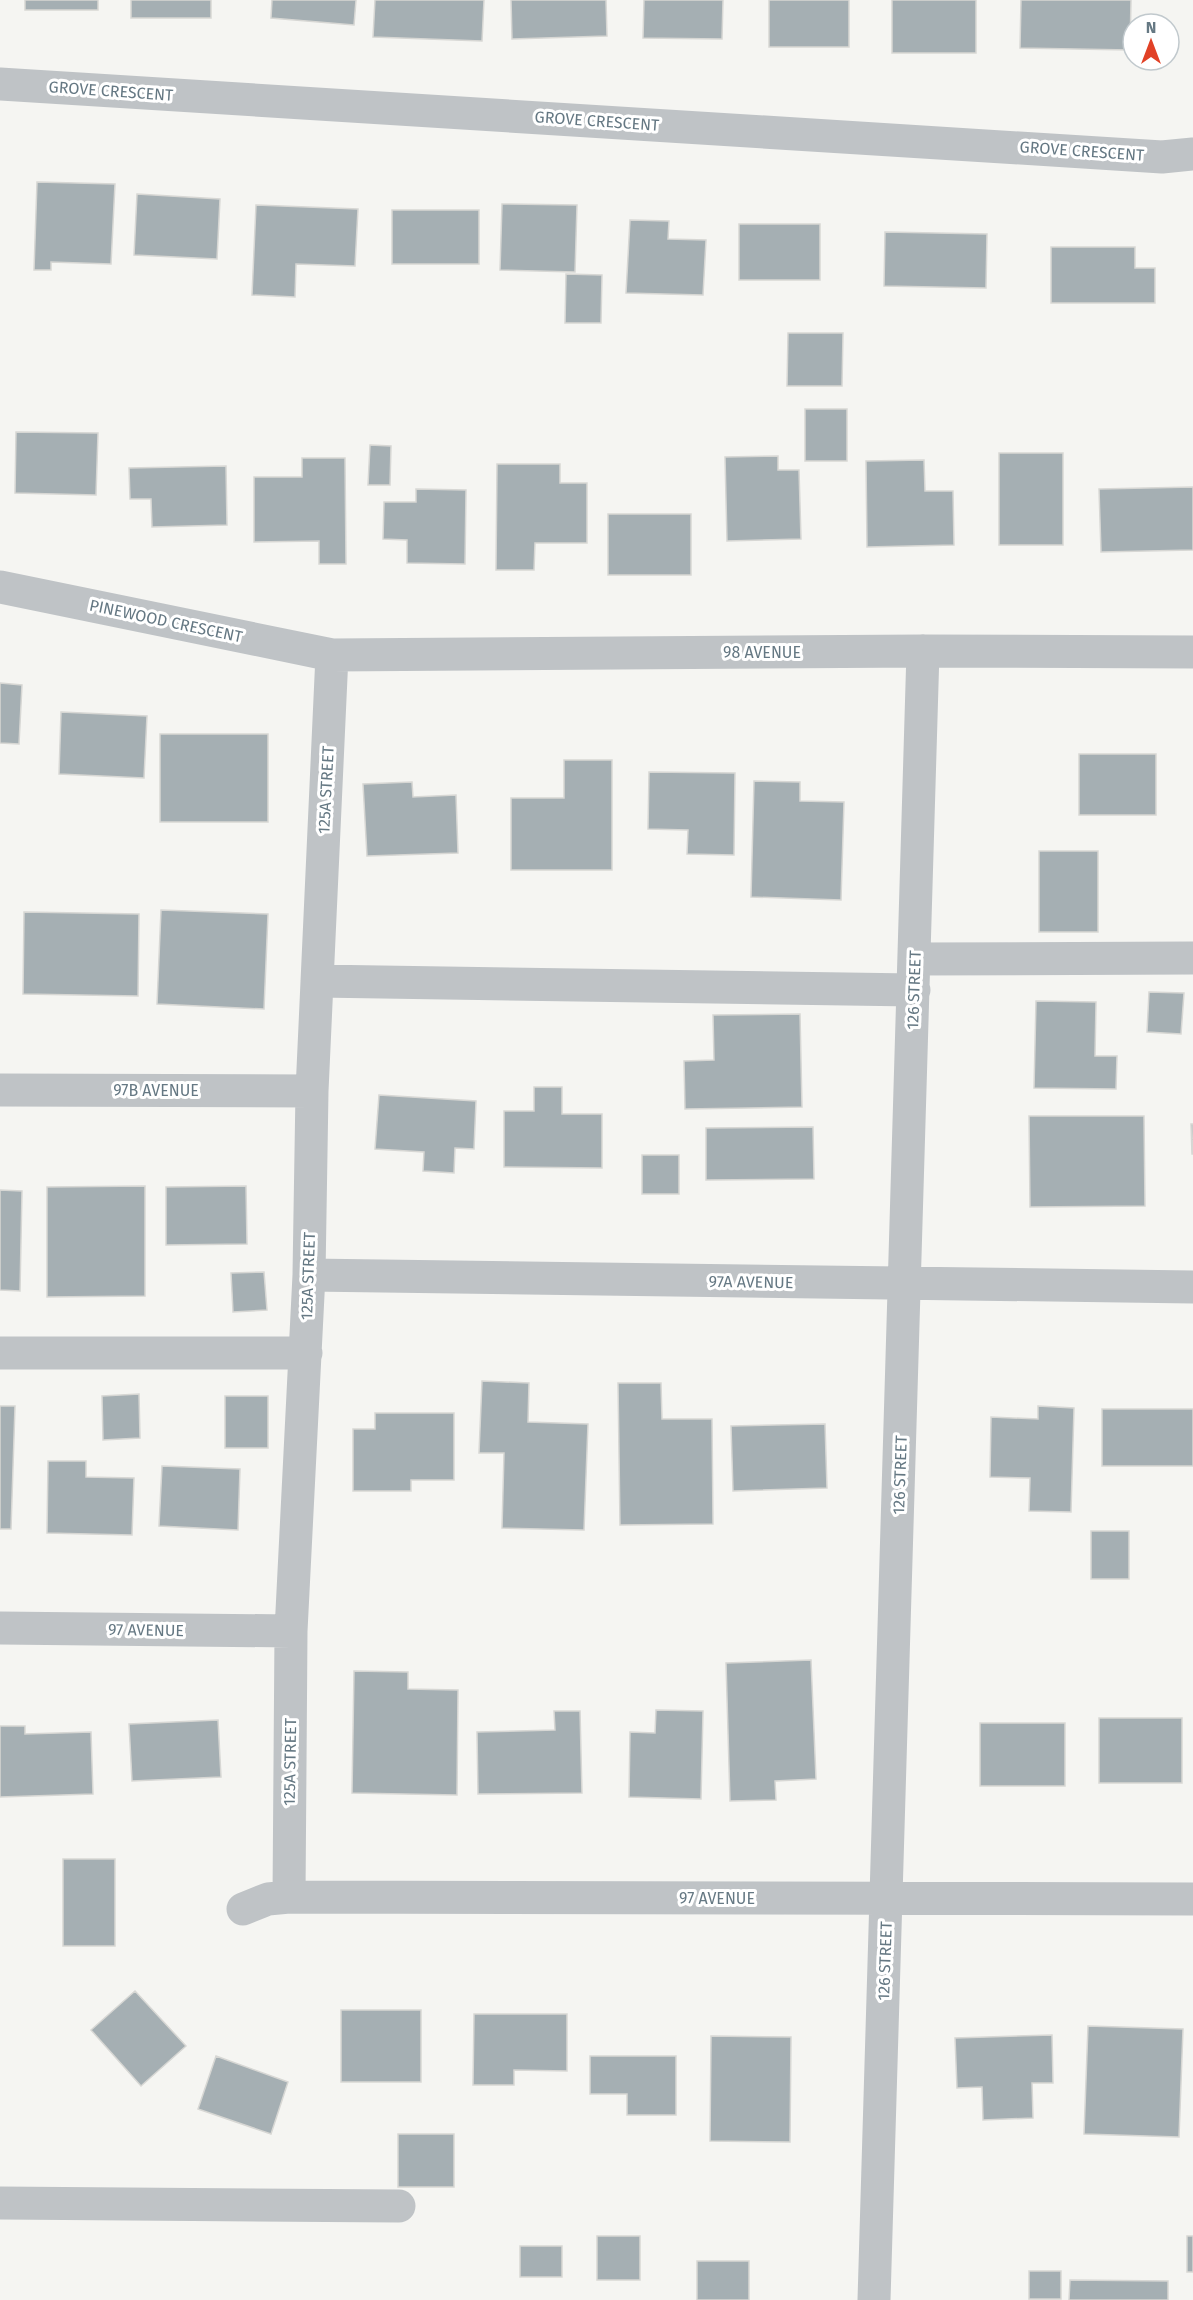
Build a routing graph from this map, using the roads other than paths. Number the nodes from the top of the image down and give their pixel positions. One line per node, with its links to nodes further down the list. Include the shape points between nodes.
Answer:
1 (0, 84): 2 (street, GROVE CRESCENT, via 1139,155)
2 (1193, 154)
3 (0, 587): 6 (street, PINEWOOD CRESCENT)
4 (923, 651): 5 (street, 98 AVENUE); 6 (street, 98 AVENUE); 8 (street, 126 STREET)
5 (1193, 652)
6 (332, 655): 9 (street, 125A STREET)
7 (1193, 958): 8 (street)
8 (914, 975): 9 (street); 13 (street, 126 STREET)
9 (317, 981): 11 (street, 125A STREET)
10 (0, 1090): 11 (street, 97B AVENUE)
11 (312, 1090): 12 (street, 125A STREET)
12 (309, 1275): 13 (street, 97A AVENUE); 16 (street, 125A STREET)
13 (906, 1285): 14 (street, 97A AVENUE); 20 (street, 126 STREET)
14 (1193, 1287)
15 (0, 1353): 16 (street)
16 (306, 1353): 18 (street, 125A STREET)
17 (0, 1628): 18 (street, 97 AVENUE)
18 (291, 1632): 19 (street, 125A STREET)
19 (289, 1897): 20 (street, 97 AVENUE); 22 (street, 97 AVENUE, via 268,1899)
20 (886, 1899): 21 (street, 97 AVENUE); 25 (street, 126 STREET)
21 (1193, 1899)
22 (243, 1909)
23 (0, 2203): 24 (street)
24 (399, 2206)
25 (874, 2300)

